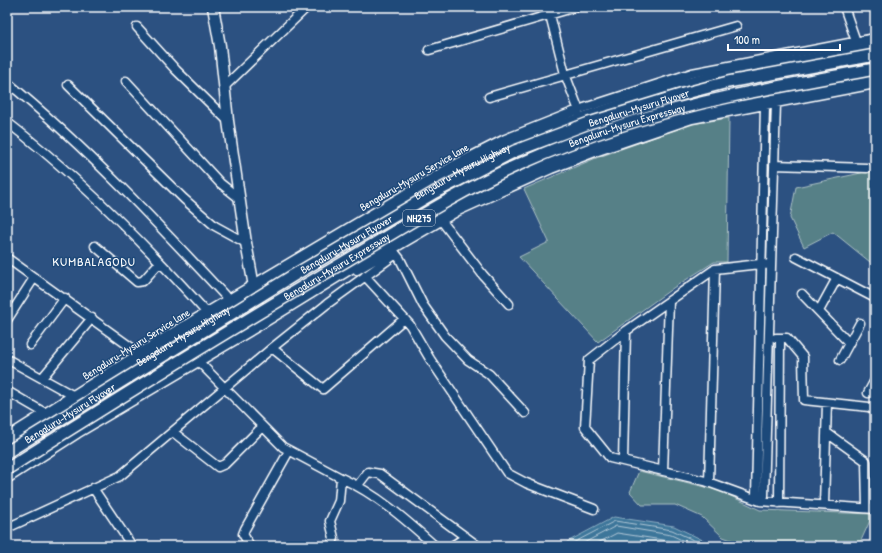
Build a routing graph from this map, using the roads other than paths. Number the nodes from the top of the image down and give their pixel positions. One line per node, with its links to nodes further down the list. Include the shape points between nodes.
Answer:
1 (213, 7): 19 (main road)
2 (307, 7): 19 (street)
3 (576, 7): 5 (street)
4 (844, 7): 9 (street)
5 (549, 11): 11 (street); 14 (street)
6 (736, 26): 14 (street)
7 (137, 27): 25 (street)
8 (875, 38): 9 (street, NH275)
9 (858, 46): 10 (highway, Bengaluru-Mysuru Highway / NH275); 16 (street); 23 (highway, Bengaluru-Mysuru Highway / NH275, via 793,63 739,71)
10 (875, 47)
11 (429, 50)
12 (875, 55): 82 (highway, Bengaluru-Mysuru Flyover / NH275, bridge, via 728,82 690,92 577,127 515,151 434,192)
13 (875, 69): 84 (highway, Bengaluru-Mysuru Expressway / NH275, bridge, via 694,105 601,134 520,164 454,197 303,286)
14 (565, 74): 20 (street); 23 (street)
15 (126, 81): 29 (street, via 220,183)
16 (871, 81): 21 (street, Bengaluru-Mysuru Expressway / NH275); 26 (highway, Bengaluru-Mysuru Expressway / NH275, via 772,96 674,117)
17 (7, 82): 47 (street, via 69,136)
18 (68, 85): 31 (street, via 184,199 215,226)
19 (225, 86): 25 (main road)
20 (489, 97)
21 (776, 103): 22 (street, Bengaluru-Mysuru Expressway / NH275); 27 (street)
22 (765, 105): 26 (street, Bengaluru-Mysuru Expressway / NH275, via 692,119); 37 (street)
23 (580, 114): 26 (street); 43 (highway, Bengaluru-Mysuru Highway / NH275, via 462,169)
24 (7, 122): 36 (street, via 109,211)
25 (228, 122): 29 (main road)
26 (594, 149): 30 (street, Bengaluru-Mysuru Expressway / NH275); 55 (highway, Bengaluru-Mysuru Expressway / NH275, via 515,176 457,204)
27 (774, 165): 28 (street); 38 (street)
28 (867, 168)
29 (240, 199): 31 (main road)
30 (442, 220): 33 (street, Bengaluru-Mysuru Expressway / NH275); 49 (street, via 483,275)
31 (246, 243): 43 (main road)
32 (96, 246): 36 (street, via 137,282 143,281)
33 (394, 252): 40 (street); 66 (street, Bengaluru-Mysuru Expressway / NH275); 76 (street, via 423,305 449,341 468,360 489,374)
34 (796, 257): 42 (street)
35 (8, 260): 41 (street)
36 (160, 262): 51 (street)
37 (760, 264): 38 (street); 39 (street); 92 (street, via 756,497)
38 (771, 265): 58 (street)
39 (715, 269): 48 (street); 89 (street)
40 (365, 276): 53 (street); 62 (street)
41 (34, 278): 45 (street); 54 (street)
42 (837, 278): 46 (street); 50 (street)
43 (253, 289): 47 (street, Bengaluru-Mysuru Service lane / NH275); 55 (main road); 80 (highway, Bengaluru-Mysuru Highway / NH275, via 152,354)
44 (802, 294): 50 (street)
45 (65, 298): 52 (street); 61 (street)
46 (875, 298)
47 (228, 299): 51 (street, Bengaluru-Mysuru Service lane / NH275)
48 (669, 301): 57 (street); 85 (street)
49 (509, 304)
50 (819, 311): 60 (street)
51 (207, 313): 63 (street, Bengaluru-Mysuru Service lane / NH275)
52 (92, 318): 63 (street); 67 (street)
53 (404, 319): 62 (street, via 323,389); 96 (street, via 507,473 519,481)
54 (7, 320)
55 (261, 323): 86 (highway, Bengaluru-Mysuru Expressway / NH275, via 77,432)
56 (860, 323): 60 (street)
57 (626, 331): 83 (street); 83 (street, via 588,360 585,427 610,458)
58 (769, 337): 59 (street); 92 (street, via 764,496)
59 (780, 338): 73 (street, via 787,338 803,357 804,400); 93 (street)
60 (849, 343): 65 (street)
61 (30, 345)
62 (272, 348): 69 (street)
63 (139, 353): 72 (street, Bengaluru-Mysuru Service lane / NH275)
64 (7, 359): 67 (street)
65 (840, 360)
66 (201, 364): 69 (street); 88 (street, Bengaluru-Mysuru Expressway / NH275)
67 (42, 378): 72 (street)
68 (875, 380): 71 (street)
69 (225, 388): 77 (street); 78 (street)
70 (7, 391): 75 (street)
71 (868, 393)
72 (74, 396): 75 (street, Bengaluru-Mysuru Service lane / NH275)
73 (827, 403): 74 (street, via 869,407); 79 (street)
74 (875, 411)
75 (45, 413): 80 (street, Bengaluru-Mysuru Service lane / NH275)
76 (525, 414)
77 (262, 427): 78 (street, via 225,464 218,467); 81 (street)
78 (173, 432): 91 (street, via 120,476)
79 (827, 432): 94 (street); 95 (street, via 866,461)
80 (7, 438)
81 (289, 451): 87 (street); 100 (street, via 245,529 243,534)
82 (7, 452)
83 (623, 461): 85 (street)
84 (7, 469)
85 (663, 471): 89 (street)
86 (7, 477)
87 (341, 478): 90 (street); 101 (street, via 339,501 330,520 334,538)
88 (7, 481)
89 (709, 482): 92 (street)
90 (358, 486): 98 (street, via 368,472 380,474); 102 (street, via 413,525)
91 (94, 488): 97 (street); 99 (street)
92 (760, 501): 93 (street)
93 (779, 503): 94 (street)
94 (824, 505): 95 (street)
95 (871, 508)
96 (594, 509)
97 (7, 528)
98 (466, 537): 103 (street); 104 (street)
99 (132, 546)
100 (250, 546)
101 (331, 546)
102 (435, 546)
103 (452, 546)
104 (478, 546)

